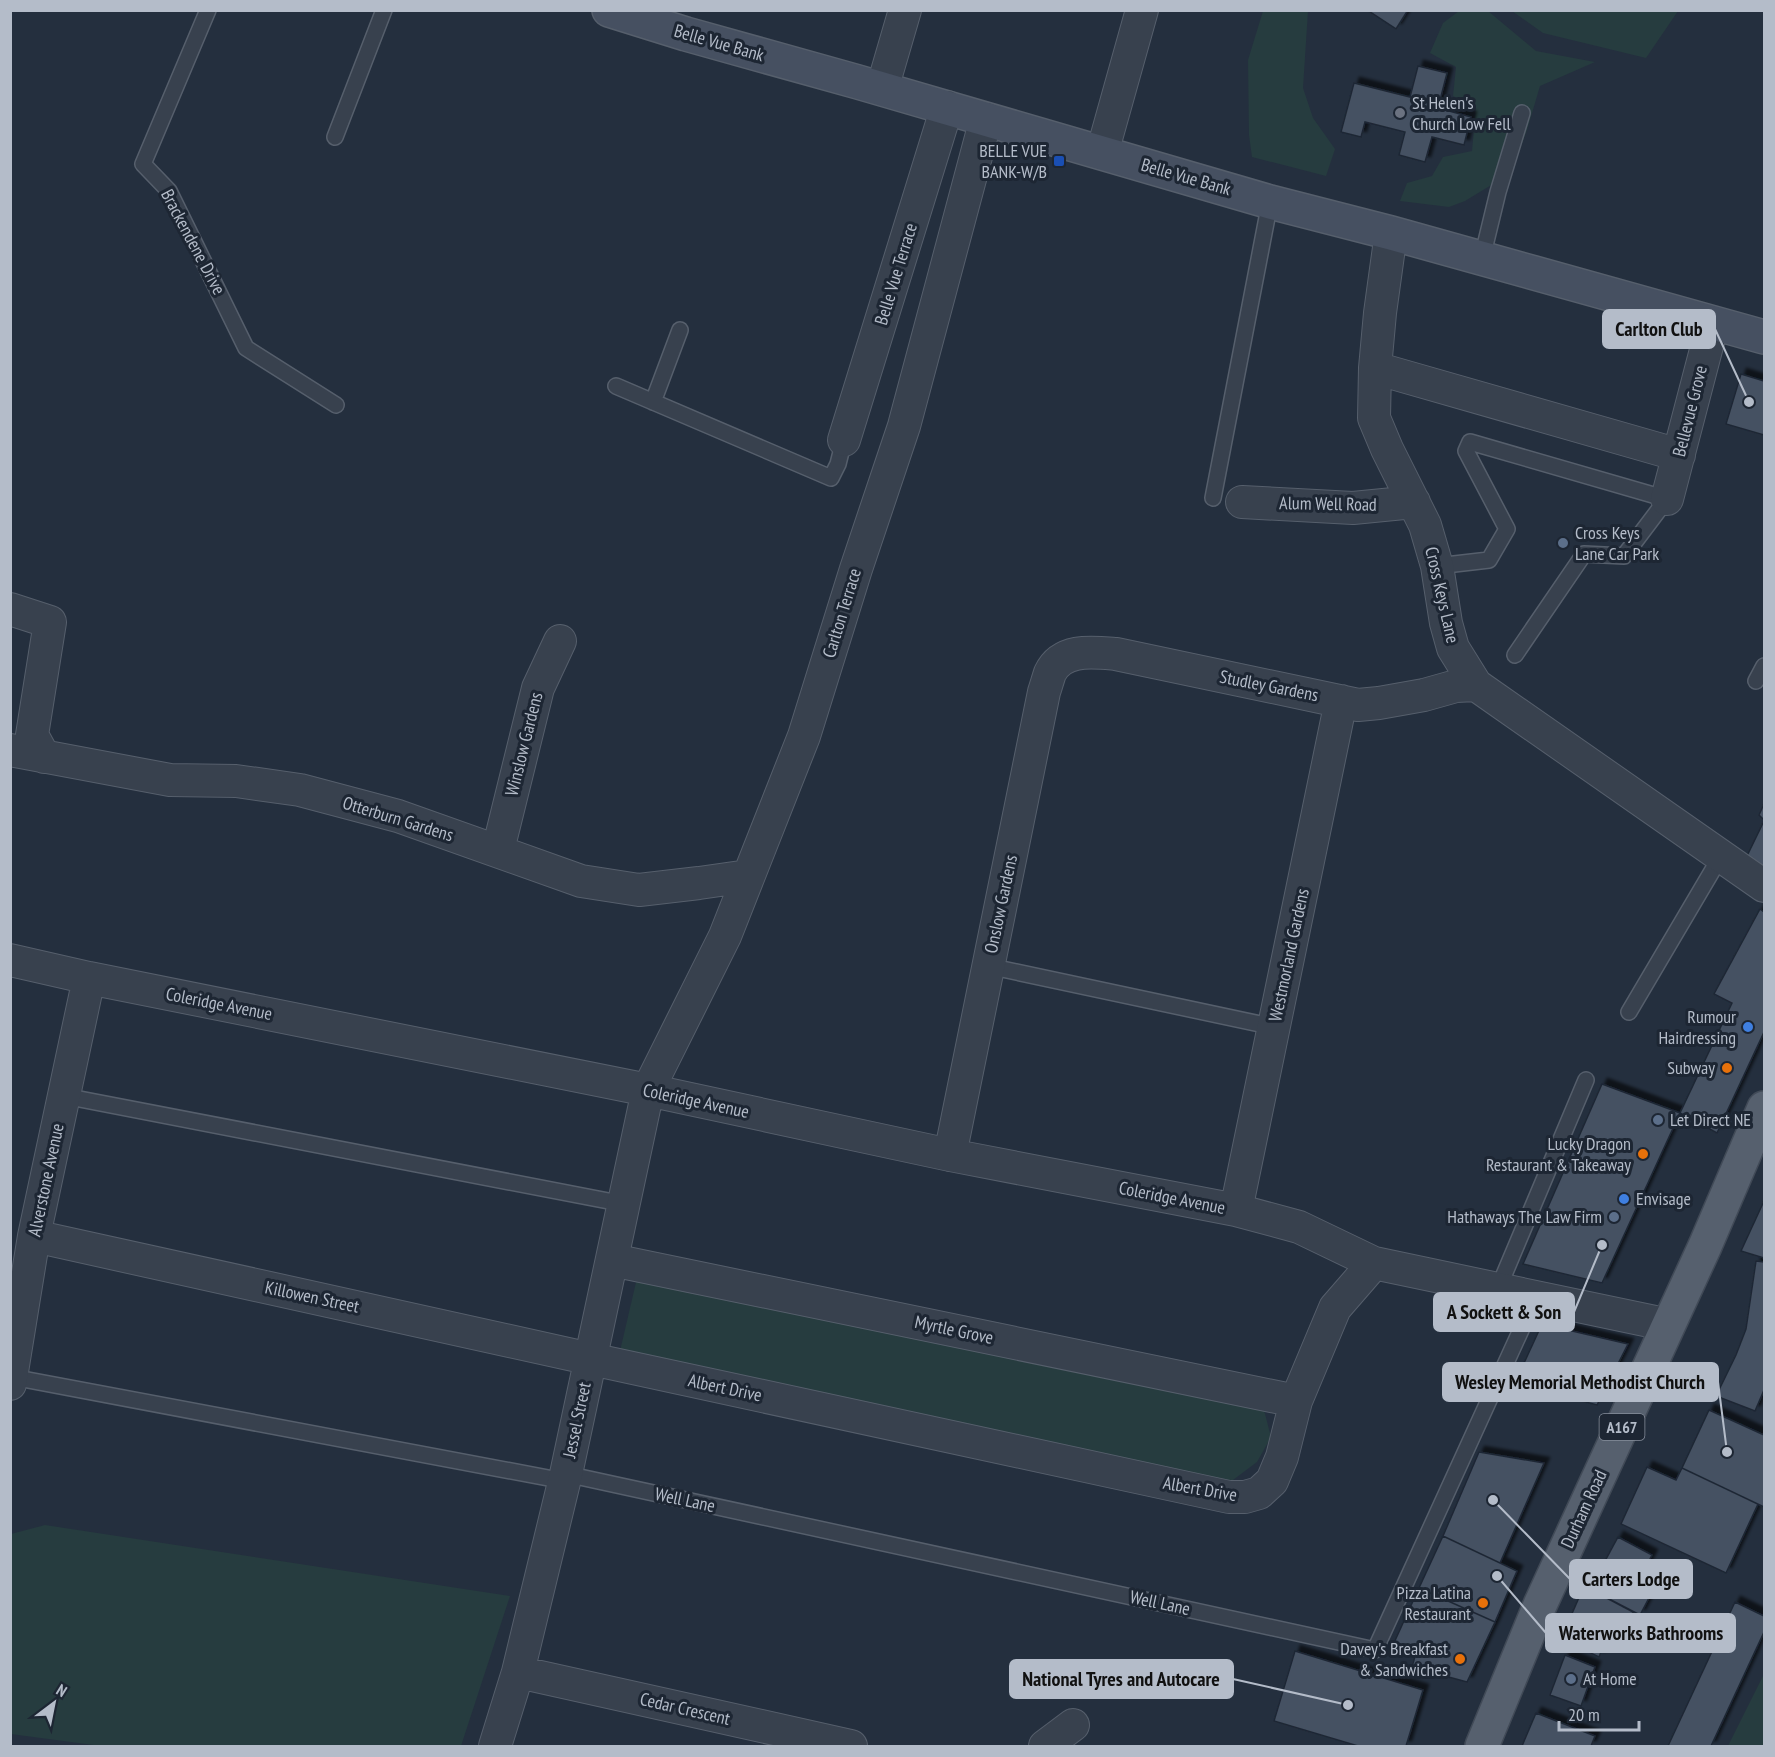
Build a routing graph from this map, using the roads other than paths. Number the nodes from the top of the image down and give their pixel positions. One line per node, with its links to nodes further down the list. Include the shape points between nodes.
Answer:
1 (208, 10): 21 (lane, Brackendene Drive, via 143,164 169,191 246,348)
2 (384, 10): 10 (lane)
3 (609, 10): 6 (street, Belle Vue Bank)
4 (905, 10): 6 (street)
5 (1142, 10): 11 (street)
6 (882, 89): 7 (street, Belle Vue Bank)
7 (947, 107): 9 (street, Belle Vue Bank); 22 (street, Belle Vue Terrace)
8 (1522, 113): 14 (lane)
9 (986, 118): 11 (street, Belle Vue Bank); 40 (street, Carlton Terrace, via 904,426 804,736)
10 (335, 137)
11 (1102, 153): 12 (street, Belle Vue Bank)
12 (1270, 202): 13 (street, Belle Vue Bank); 24 (lane)
13 (1391, 232): 14 (street, Belle Vue Bank); 18 (street, Cross Keys Lane)
14 (1482, 258): 15 (street, Belle Vue Bank)
15 (1713, 323): 17 (street, Belle Vue Bank); 23 (street, Bellevue Grove)
16 (680, 330): 20 (lane)
17 (1764, 338)
18 (1376, 368): 23 (street); 26 (street, Cross Keys Lane, via 1374,418)
19 (616, 386): 20 (lane)
20 (653, 402): 22 (lane, via 831,478)
21 (336, 405)
22 (844, 440)
23 (1679, 455): 25 (street, Bellevue Grove)
24 (1227, 500): 26 (street, Alum Well Road, via 1353,508)
25 (1667, 500): 27 (lane, via 1470,442 1466,451 1507,529 1489,560); 30 (lane, via 1624,556 1584,554)
26 (1414, 502): 27 (street, Cross Keys Lane)
27 (1437, 566): 34 (street, Cross Keys Lane, via 1454,648)
28 (10, 609): 37 (street, via 50,622 32,735)
29 (560, 641): 38 (street, Winslow Gardens, via 538,688)
30 (1515, 655)
31 (1062, 658): 35 (street, Studley Gardens, via 1078,652 1116,654); 43 (street, Onslow Gardens, via 1051,671 1044,692)
32 (1764, 666): 33 (lane)
33 (1756, 681)
34 (1476, 685): 35 (street, Studley Gardens, via 1379,704); 39 (street, Cross Keys Lane)
35 (1341, 701): 46 (street, Westmorland Gardens)
36 (10, 750): 37 (street, Otterburn Gardens)
37 (44, 757): 38 (street, Otterburn Gardens, via 170,780 236,781 300,790 398,816)
38 (498, 850): 40 (street, Otterburn Gardens, via 581,881 639,890)
39 (1721, 856): 41 (street, Cross Keys Lane); 45 (lane)
40 (748, 876): 48 (street, Carlton Terrace, via 725,936)
41 (1764, 886)
42 (10, 960): 44 (street, Coleridge Avenue)
43 (988, 966): 46 (lane); 51 (street, Onslow Gardens)
44 (89, 978): 48 (street, Coleridge Avenue); 49 (street, Alverstone Avenue)
45 (1629, 1012)
46 (1274, 1028): 53 (street, Westmorland Gardens)
47 (1586, 1080): 57 (lane)
48 (648, 1090): 51 (street, Coleridge Avenue); 52 (street, Jessel Street)
49 (64, 1096): 52 (lane); 54 (street, Alverstone Avenue)
50 (1764, 1108): 59 (main road, Durham Road / A167)
51 (950, 1155): 53 (street, Coleridge Avenue)
52 (624, 1204): 55 (street, Jessel Street)
53 (1236, 1210): 56 (street, Coleridge Avenue, via 1299,1227)
54 (34, 1236): 60 (street, Killowen Street); 61 (street, Alverstone Avenue)
55 (612, 1260): 60 (street, Jessel Street); 62 (street, Myrtle Grove)
56 (1374, 1263): 57 (street); 62 (street, Albert Drive, via 1335,1308)
57 (1498, 1289): 58 (street)
58 (1536, 1297): 59 (street); 63 (lane, Well Lane, via 1375,1650)
59 (1669, 1325): 69 (main road, Durham Road / A167, via 1527,1634)
60 (591, 1359): 62 (street, Albert Drive, via 1229,1497 1259,1493 1272,1481); 63 (street, Jessel Street)
61 (11, 1380): 63 (lane)
62 (1296, 1401)
63 (565, 1477): 64 (street, Jessel Street)
64 (518, 1672): 66 (street, Jessel Street); 67 (street, Cedar Crescent)
65 (1073, 1725): 68 (street)
66 (495, 1746)
67 (852, 1746)
68 (1045, 1746)
69 (1482, 1746)

